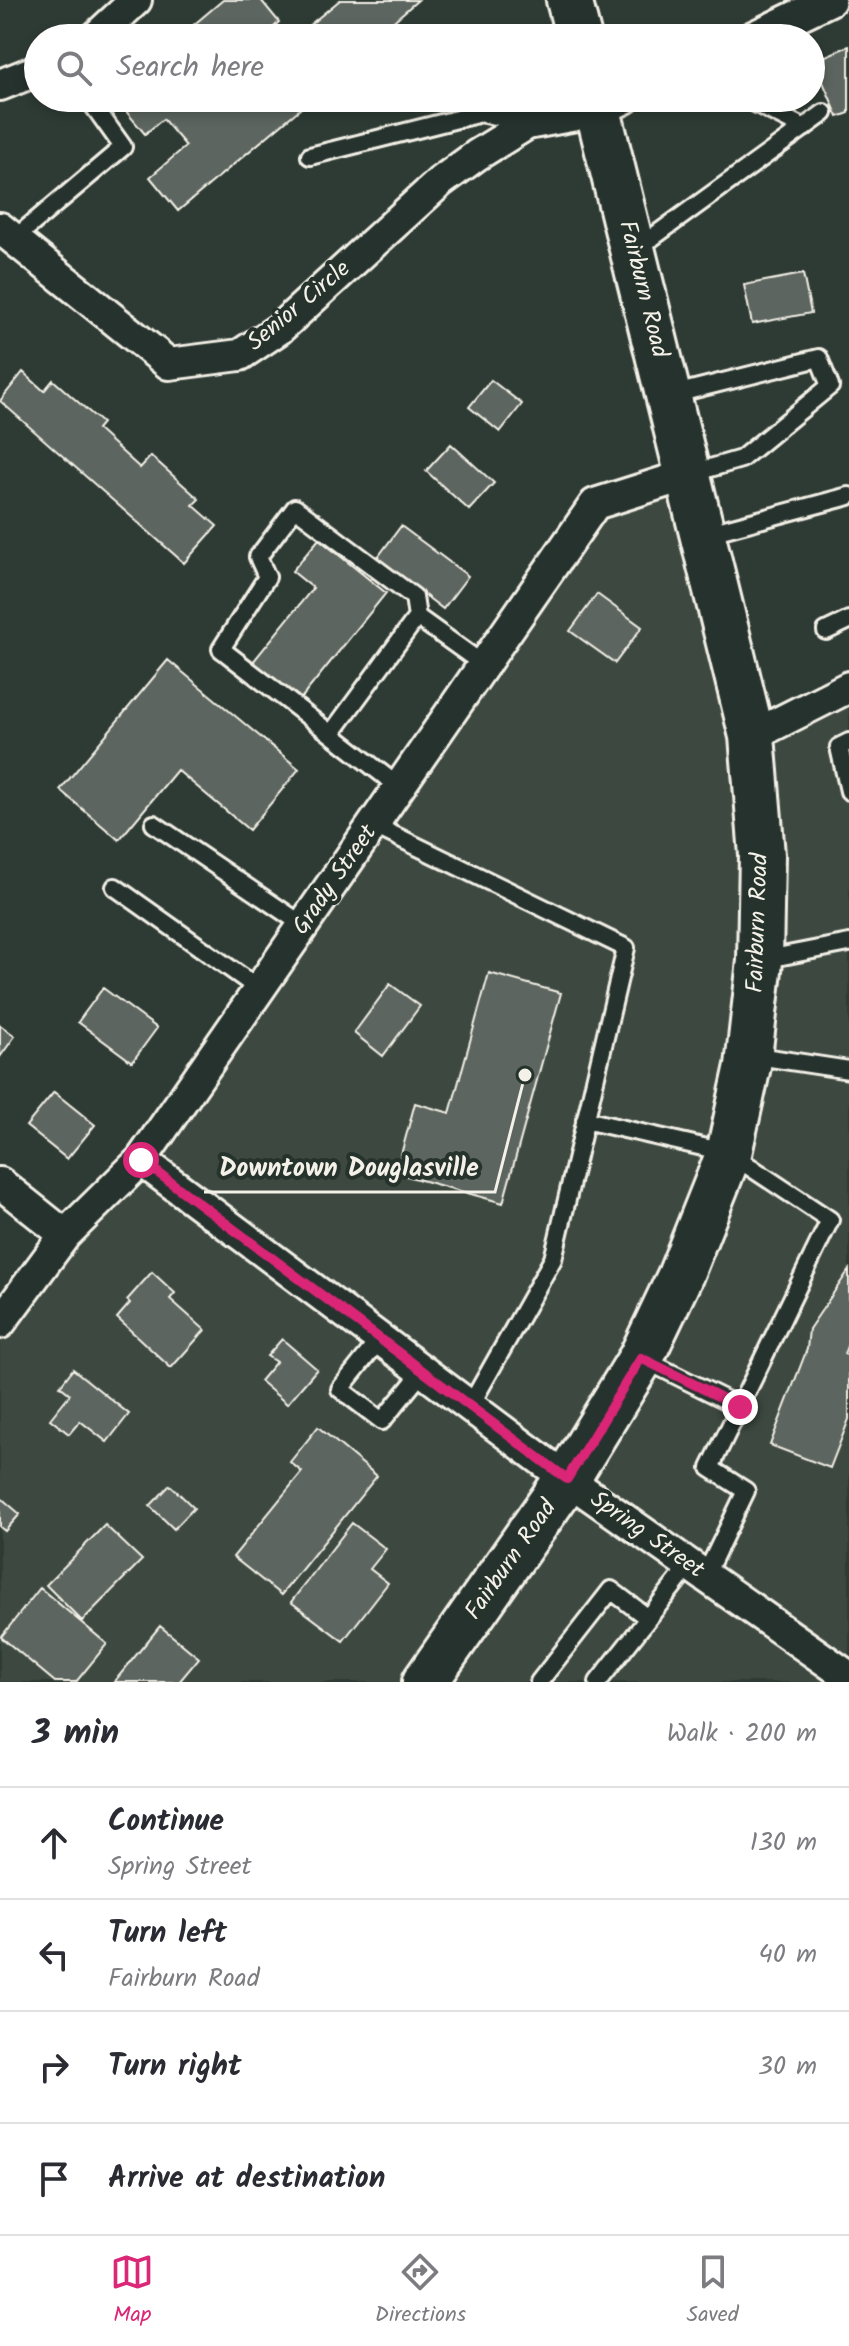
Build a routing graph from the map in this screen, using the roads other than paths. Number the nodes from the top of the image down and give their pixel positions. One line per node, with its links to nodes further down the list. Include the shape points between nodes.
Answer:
1 (569, 0): 5 (main road)
2 (830, 0): 6 (street)
3 (134, 1): 4 (street)
4 (110, 24)
5 (575, 24)
6 (780, 24)
7 (24, 76): 8 (street)
8 (0, 85)
9 (98, 112): 17 (lane, via 123,147)
10 (570, 112): 14 (street, Senior Circle)
11 (608, 112): 18 (main road, Fairburn Road)
12 (773, 112): 15 (lane)
13 (824, 113): 15 (lane)
14 (527, 124): 16 (lane, via 481,113); 17 (street, Senior Circle, via 440,182 279,329 240,355 169,364)
15 (804, 128): 18 (lane)
16 (310, 156)
17 (7, 233)
18 (634, 251): 19 (main road, Fairburn Road)
19 (670, 395): 20 (main road, Fairburn Road); 20 (lane, via 819,358 830,386 741,459)
20 (690, 474): 22 (main road, Fairburn Road); 26 (street, Grady Street, via 595,504)
21 (849, 496): 22 (lane)
22 (704, 535): 29 (main road, Fairburn Road)
23 (417, 617): 26 (lane); 28 (lane); 28 (lane, via 414,597 295,508 258,557 267,577 221,649)
24 (849, 620): 25 (lane)
25 (826, 631)
26 (484, 665): 31 (street, Grady Street)
27 (849, 687): 29 (street)
28 (331, 734): 31 (lane)
29 (752, 736): 38 (main road, Fairburn Road, via 762,855)
30 (849, 742): 32 (lane, via 839,747)
31 (399, 787): 34 (street, Grady Street)
32 (849, 791)
33 (154, 824): 36 (lane)
34 (373, 825): 36 (street, Grady Street); 42 (lane, via 626,948)
35 (115, 887): 39 (lane)
36 (303, 925): 39 (street, Grady Street)
37 (849, 943): 38 (lane)
38 (760, 961): 40 (main road, Fairburn Road)
39 (259, 989): 44 (street, Grady Street)
40 (749, 1054): 41 (lane); 43 (main road, Fairburn Road)
41 (849, 1070)
42 (585, 1120): 43 (lane); 51 (lane, via 553,1259)
43 (729, 1153): 49 (main road, Fairburn Road); 52 (lane, via 830,1220)
44 (141, 1160): 46 (street, Grady Street); 48 (street, Spring Street)
45 (0, 1183): 46 (street)
46 (65, 1235): 47 (street, Grady Street)
47 (0, 1323)
48 (380, 1339): 50 (street, Spring Street); 50 (lane, via 340,1389 382,1421)
49 (641, 1358): 52 (lane); 53 (main road, Fairburn Road)
50 (423, 1371): 51 (street, Spring Street)
51 (470, 1406): 53 (street, Spring Street)
52 (740, 1407): 54 (lane, via 710,1468 746,1491)
53 (567, 1479): 54 (street, Spring Street); 57 (main road, Fairburn Road)
54 (698, 1570): 55 (lane); 56 (street, Spring Street)
55 (648, 1618): 58 (lane, via 611,1590); 59 (lane)
56 (849, 1677)
57 (425, 1682)
58 (539, 1682)
59 (598, 1682)

